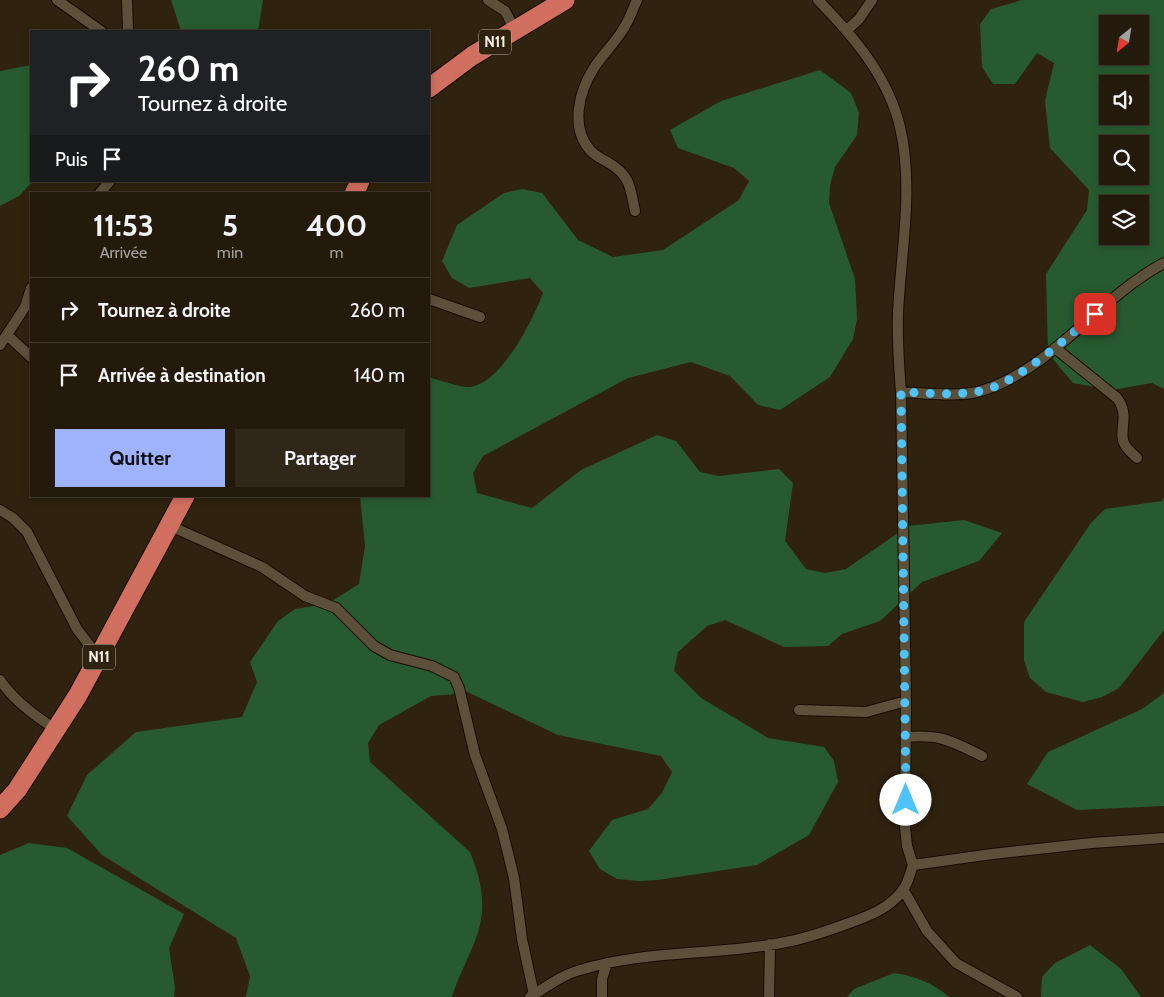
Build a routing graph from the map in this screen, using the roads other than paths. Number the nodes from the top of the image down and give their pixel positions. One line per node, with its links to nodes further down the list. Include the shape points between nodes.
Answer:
1 (57, 0): 8 (street)
2 (127, 0): 9 (street)
3 (488, 0): 10 (street, via 505,11)
4 (565, 0): 10 (highway, N11)
5 (637, 0): 13 (street, via 629,21 594,67 582,90 579,109 579,130 584,143 594,154 623,173 628,180)
6 (818, 0): 11 (street)
7 (872, 0): 11 (street)
8 (100, 30)
9 (128, 30)
10 (515, 30): 12 (highway, N11)
11 (847, 30): 22 (street, via 872,63 900,126 906,209 898,313)
12 (430, 87)
13 (635, 211)
14 (1164, 263): 20 (street, via 1125,288)
15 (30, 291): 18 (street, via 25,307)
16 (430, 299): 17 (street)
17 (480, 317)
18 (7, 335): 19 (street); 21 (street)
19 (0, 346)
20 (1055, 348): 22 (street, via 984,391 964,394); 23 (street, via 1123,406 1123,439)
21 (30, 356)
22 (901, 392): 29 (street)
23 (1137, 458)
24 (184, 497): 26 (highway, N11)
25 (0, 510): 27 (street, via 27,532 77,629)
26 (168, 525): 27 (highway, N11); 40 (street, via 262,567 305,596 336,608 374,646 390,655 432,666 454,678 475,755 502,829 514,878)
27 (99, 658): 31 (highway, N11)
28 (0, 680): 31 (street, via 27,709)
29 (906, 701): 30 (street, via 866,712); 32 (street)
30 (799, 710)
31 (57, 730): 34 (highway, N11, via 17,790)
32 (906, 737): 33 (street, via 941,737); 36 (street, via 905,827)
33 (982, 756)
34 (0, 809)
35 (1164, 838): 36 (street, via 1092,843)
36 (913, 865): 37 (street)
37 (903, 889): 38 (street, via 874,914 808,936); 43 (street, via 927,931 956,963)
38 (770, 944): 39 (street); 42 (street)
39 (607, 963): 40 (street, via 562,977); 41 (street, via 602,979)
40 (532, 996)
41 (602, 997)
42 (769, 997)
43 (1017, 997)

